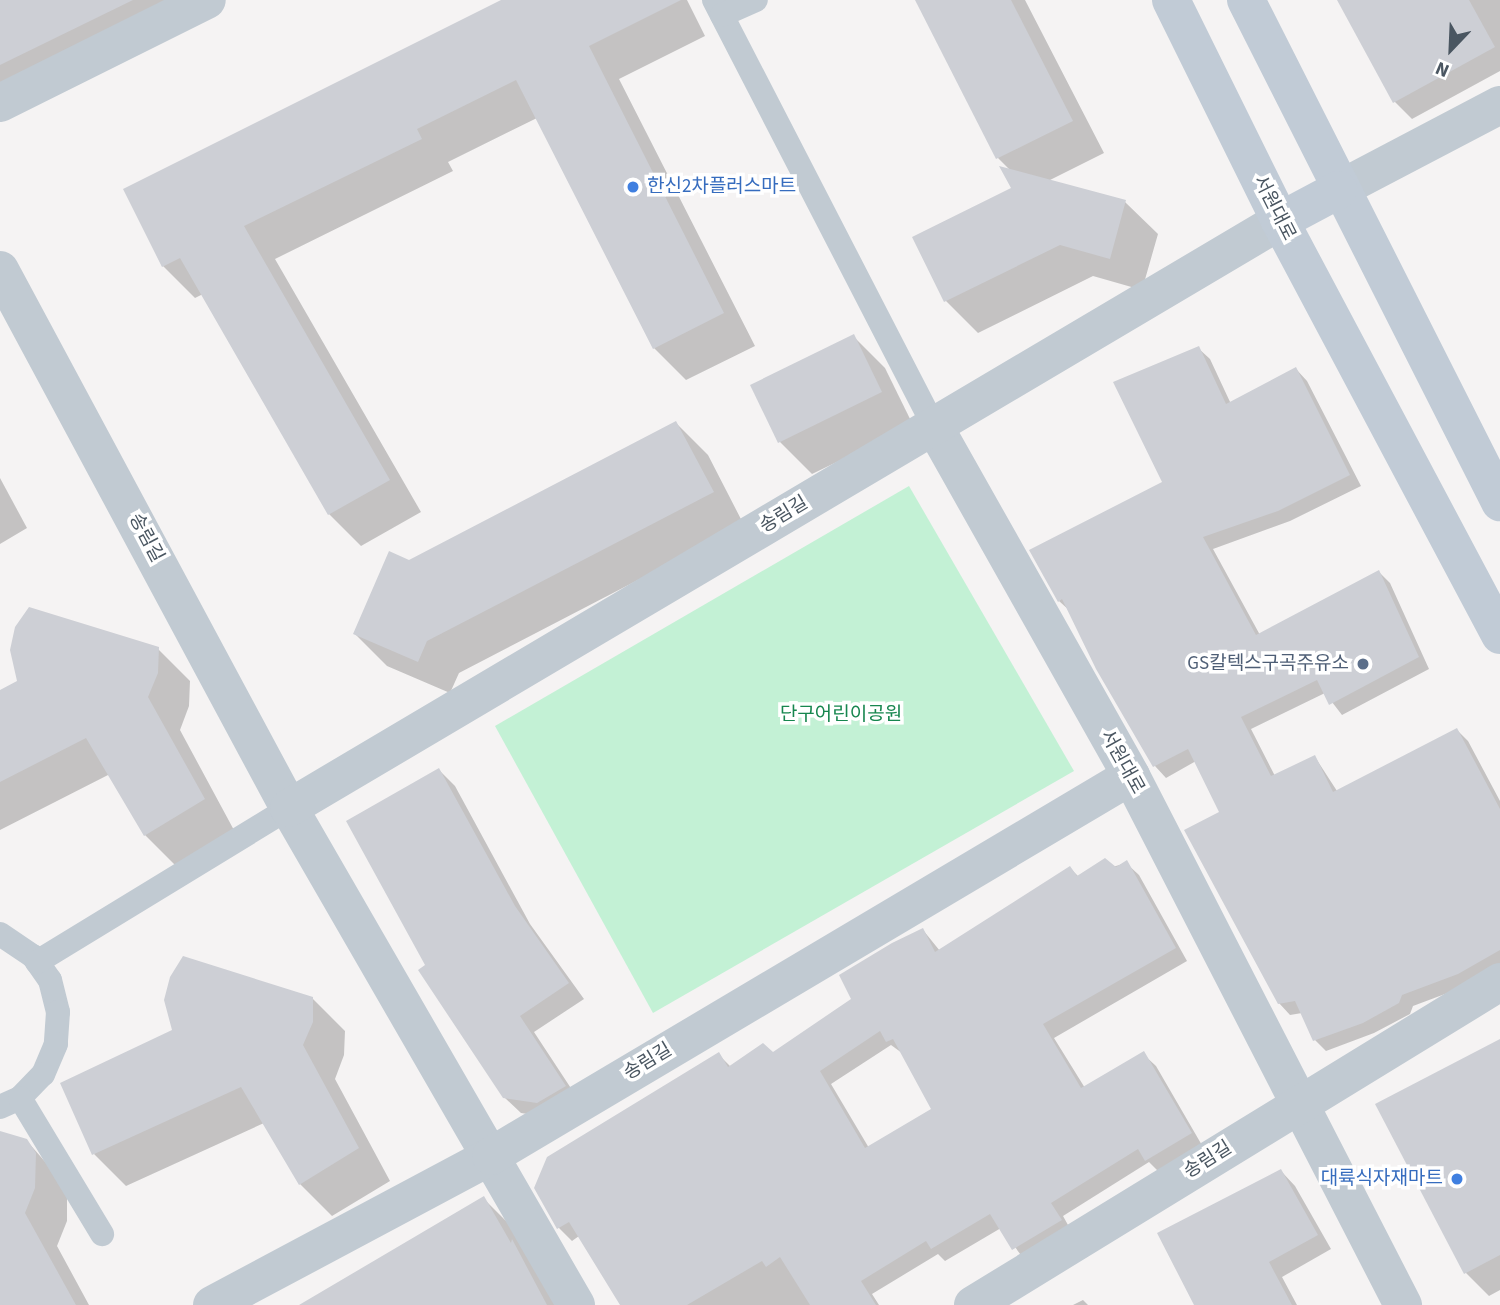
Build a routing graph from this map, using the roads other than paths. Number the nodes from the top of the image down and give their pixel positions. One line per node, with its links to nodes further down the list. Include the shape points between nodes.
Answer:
1 (206, 0): 6 (street)
2 (756, 0): 5 (lane)
3 (1171, 0): 9 (street, 서원대로)
4 (1246, 0): 8 (street)
5 (718, 8): 11 (lane)
6 (0, 103)
7 (1500, 105): 8 (street)
8 (1338, 190): 9 (street); 12 (street)
9 (1280, 221): 11 (street, 송림길); 13 (street, 서원대로)
10 (0, 270): 15 (street, 송림길)
11 (934, 426): 14 (street, 서원대로); 15 (street, 송림길)
12 (1500, 502)
13 (1500, 635)
14 (1131, 776): 20 (street, 서원대로); 21 (street, 송림길)
15 (289, 808): 17 (lane); 21 (street, 송림길)
16 (0, 934): 17 (lane)
17 (37, 962): 19 (lane, via 50,980 58,1012 56,1044 43,1074)
18 (1500, 982): 20 (street)
19 (10, 1102): 22 (lane)
20 (1299, 1103): 25 (street, 송림길); 26 (street, 서원대로)
21 (491, 1156): 23 (street, 송림길); 24 (street, 송림길)
22 (102, 1234)
23 (212, 1305)
24 (576, 1305)
25 (973, 1305)
26 (1402, 1305)

